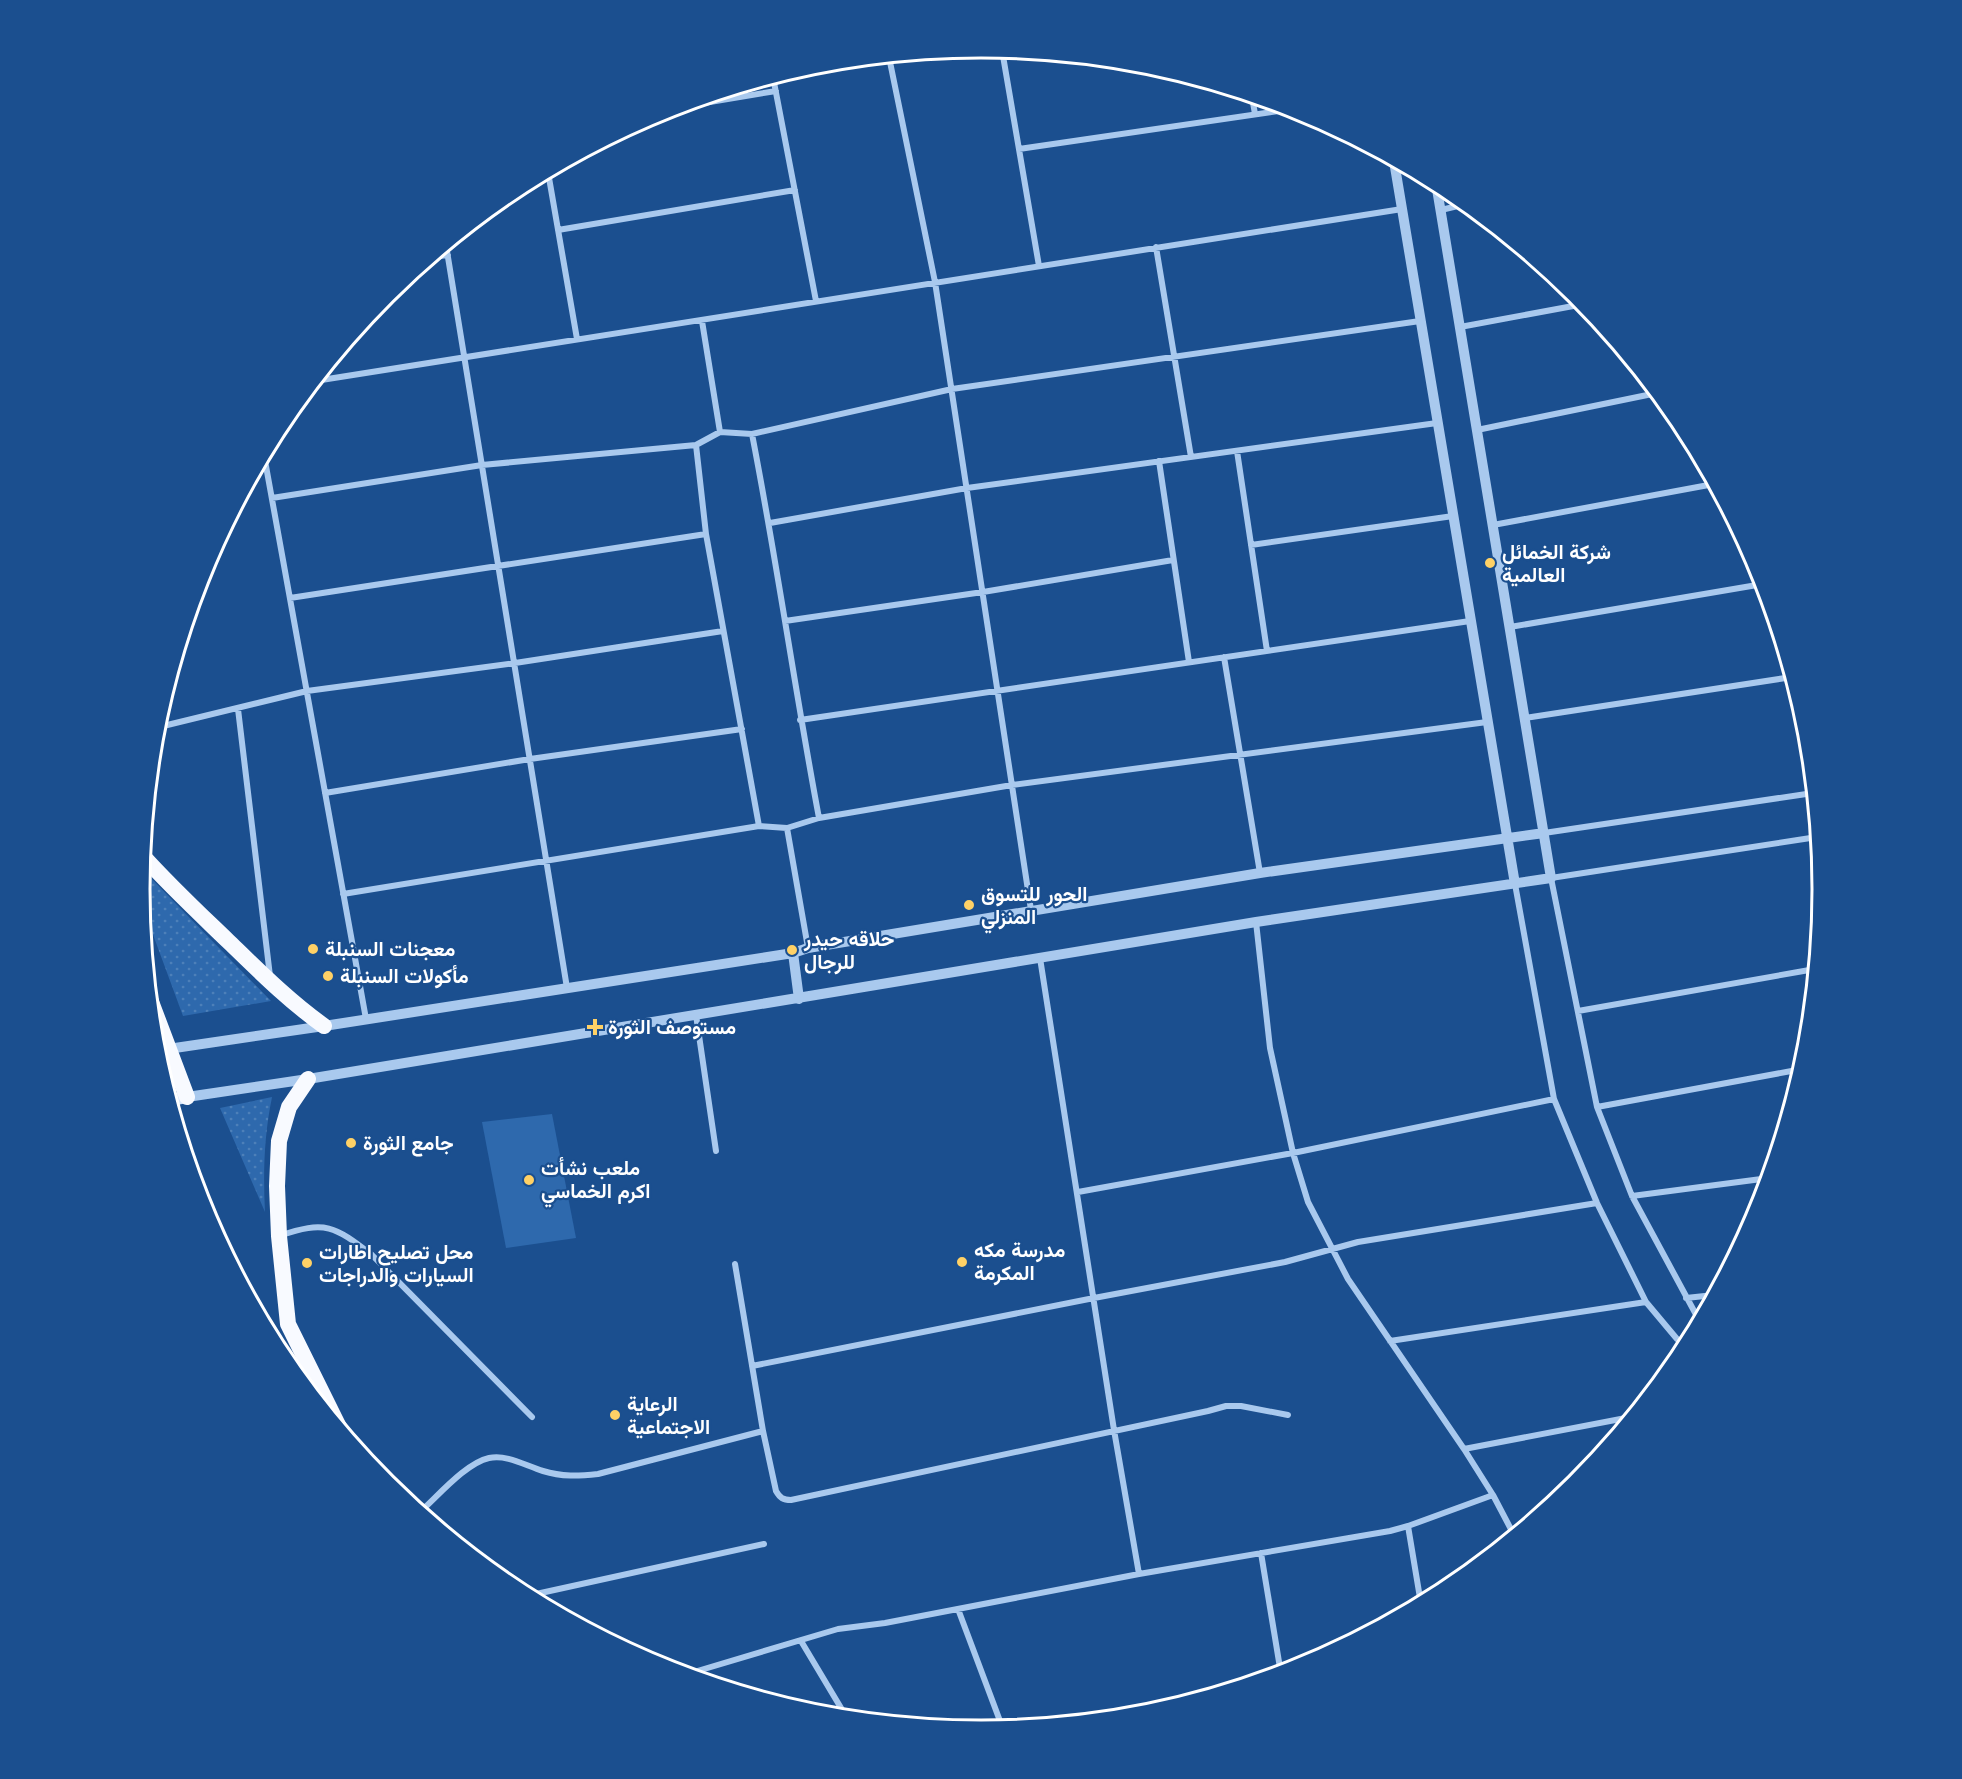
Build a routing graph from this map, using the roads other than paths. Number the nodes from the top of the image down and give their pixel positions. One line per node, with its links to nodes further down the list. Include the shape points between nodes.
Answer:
1 (1004, 59): 9 (street)
2 (890, 64): 22 (street)
3 (775, 85): 4 (street)
4 (776, 91): 5 (street); 12 (street)
5 (726, 99)
6 (1253, 105): 8 (street)
7 (1272, 112): 8 (street)
8 (1255, 114): 9 (street)
9 (1019, 149): 21 (street)
10 (1395, 170): 15 (street)
11 (549, 180): 17 (street)
12 (795, 190): 17 (street); 23 (street)
13 (1438, 196): 16 (street)
14 (1454, 207): 16 (street)
15 (1402, 209): 18 (street); 26 (street)
16 (1441, 210): 27 (street)
17 (558, 230): 28 (street)
18 (1156, 248): 21 (street); 30 (street)
19 (444, 255): 20 (street)
20 (448, 255): 29 (street)
21 (1039, 266): 22 (street)
22 (935, 282): 23 (street); 32 (street)
23 (816, 301): 25 (street)
24 (1573, 306): 27 (street)
25 (702, 321): 28 (street); 36 (street)
26 (1420, 321): 30 (street); 34 (street)
27 (1460, 327): 35 (street)
28 (577, 339): 29 (street)
29 (465, 357): 31 (street); 42 (street)
30 (1174, 357): 32 (street); 40 (street)
31 (326, 379)
32 (952, 389): 37 (street); 45 (street)
33 (1648, 395): 35 (street)
34 (1437, 423): 39 (street); 47 (street)
35 (1478, 430): 49 (street)
36 (720, 432): 37 (street); 38 (street)
37 (752, 434): 48 (street)
38 (696, 445): 42 (street); 50 (street)
39 (1237, 451): 40 (street); 51 (street)
40 (1191, 457): 41 (street)
41 (1159, 461): 45 (street); 52 (street)
42 (482, 465): 46 (street); 53 (street)
43 (266, 466): 46 (street)
44 (1707, 485): 49 (street)
45 (967, 488): 48 (street); 55 (street)
46 (272, 498): 56 (street)
47 (1453, 516): 51 (street); 58 (street)
48 (770, 522): 57 (street)
49 (1493, 525): 59 (street)
50 (706, 534): 53 (street); 60 (street)
51 (1251, 545): 61 (street)
52 (1173, 560): 55 (street); 63 (street)
53 (499, 565): 56 (street); 64 (street)
54 (1754, 585): 59 (street)
55 (982, 592): 57 (street); 67 (street)
56 (290, 598): 66 (street)
57 (785, 621): 70 (street)
58 (1470, 621): 61 (street); 71 (street)
59 (1510, 627): 69 (street)
60 (723, 631): 64 (street); 73 (street)
61 (1267, 651): 62 (street)
62 (1224, 657): 63 (street); 74 (street)
63 (1189, 662): 67 (street)
64 (515, 663): 66 (street); 75 (street)
65 (1785, 678): 69 (street)
66 (306, 691): 68 (street); 77 (street)
67 (998, 691): 70 (street); 76 (street)
68 (238, 709): 72 (street); 97 (street)
69 (1525, 718): 82 (street)
70 (800, 720): 79 (street)
71 (1487, 722): 74 (street); 83 (street)
72 (166, 725)
73 (742, 729): 75 (street); 80 (street)
74 (1241, 755): 76 (street); 87 (street)
75 (530, 759): 77 (street); 85 (street)
76 (1012, 785): 79 (street); 91 (street)
77 (325, 793): 90 (street)
78 (1806, 794): 82 (street)
79 (819, 818): 81 (street)
80 (759, 826): 81 (street); 85 (street)
81 (787, 828): 93 (street)
82 (1544, 832): 83 (street); 88 (street)
83 (1506, 838): 87 (street); 89 (street)
84 (1810, 838): 88 (street)
85 (547, 861): 90 (street); 98 (street)
86 (151, 865): 97 (highway)
87 (1260, 873): 91 (street)
88 (1551, 878): 89 (street); 100 (street)
89 (1515, 884): 92 (street); 110 (street)
90 (343, 894): 102 (street)
91 (1031, 910): 93 (street)
92 (1256, 922): 95 (street); 113 (street, via 1270,1048)
93 (808, 948): 94 (street)
94 (793, 954): 98 (street); 99 (street)
95 (1040, 957): 99 (street); 115 (street)
96 (1808, 970): 100 (street)
97 (271, 983): 103 (highway)
98 (567, 988): 102 (street)
99 (799, 999): 101 (street)
100 (1578, 1011): 111 (street)
101 (696, 1015): 107 (street); 112 (street)
102 (366, 1019): 103 (street)
103 (324, 1026): 104 (street)
104 (166, 1049)
105 (169, 1064): 108 (highway)
106 (1792, 1071): 111 (street)
107 (308, 1079): 108 (street); 118 (highway, via 289,1107 279,1141)
108 (187, 1097): 109 (main road)
109 (177, 1099)
110 (1554, 1099): 113 (street); 117 (street)
111 (1597, 1107): 116 (street)
112 (716, 1151)
113 (1293, 1153): 115 (street); 119 (street, via 1308,1202)
114 (1760, 1179): 116 (street)
115 (1077, 1192): 122 (street)
116 (1632, 1196): 123 (street)
117 (1597, 1203): 119 (street); 124 (street)
118 (279, 1236): 129 (highway, via 288,1324); 131 (street, via 318,1226 350,1239 372,1256)
119 (1332, 1248): 122 (street, via 1285,1262); 127 (street)
120 (735, 1264): 128 (street)
121 (1706, 1296): 123 (street)
122 (1095, 1298): 128 (street); 133 (street)
123 (1686, 1298): 125 (street)
124 (1646, 1302): 126 (street); 127 (street)
125 (1695, 1314)
126 (1679, 1340)
127 (1390, 1341): 135 (street)
128 (752, 1366): 134 (street)
129 (325, 1399)
130 (1288, 1415): 133 (street, via 1226,1406)
131 (532, 1417)
132 (1621, 1419): 135 (street)
133 (1114, 1430): 134 (street, via 791,1500 784,1500 776,1491); 142 (street)
134 (763, 1431): 137 (street, via 573,1477 490,1457 465,1472)
135 (1464, 1449): 136 (street)
136 (1493, 1495): 138 (street); 139 (street)
137 (426, 1507)
138 (1408, 1526): 141 (street); 144 (street)
139 (1511, 1529)
140 (764, 1544): 143 (street)
141 (1261, 1553): 142 (street); 147 (street)
142 (1139, 1574): 145 (street)
143 (540, 1593)
144 (1419, 1595)
145 (958, 1609): 146 (street, via 838,1629); 150 (street)
146 (801, 1641): 148 (street); 149 (street)
147 (1279, 1664)
148 (699, 1671)
149 (841, 1708)
150 (999, 1720)

